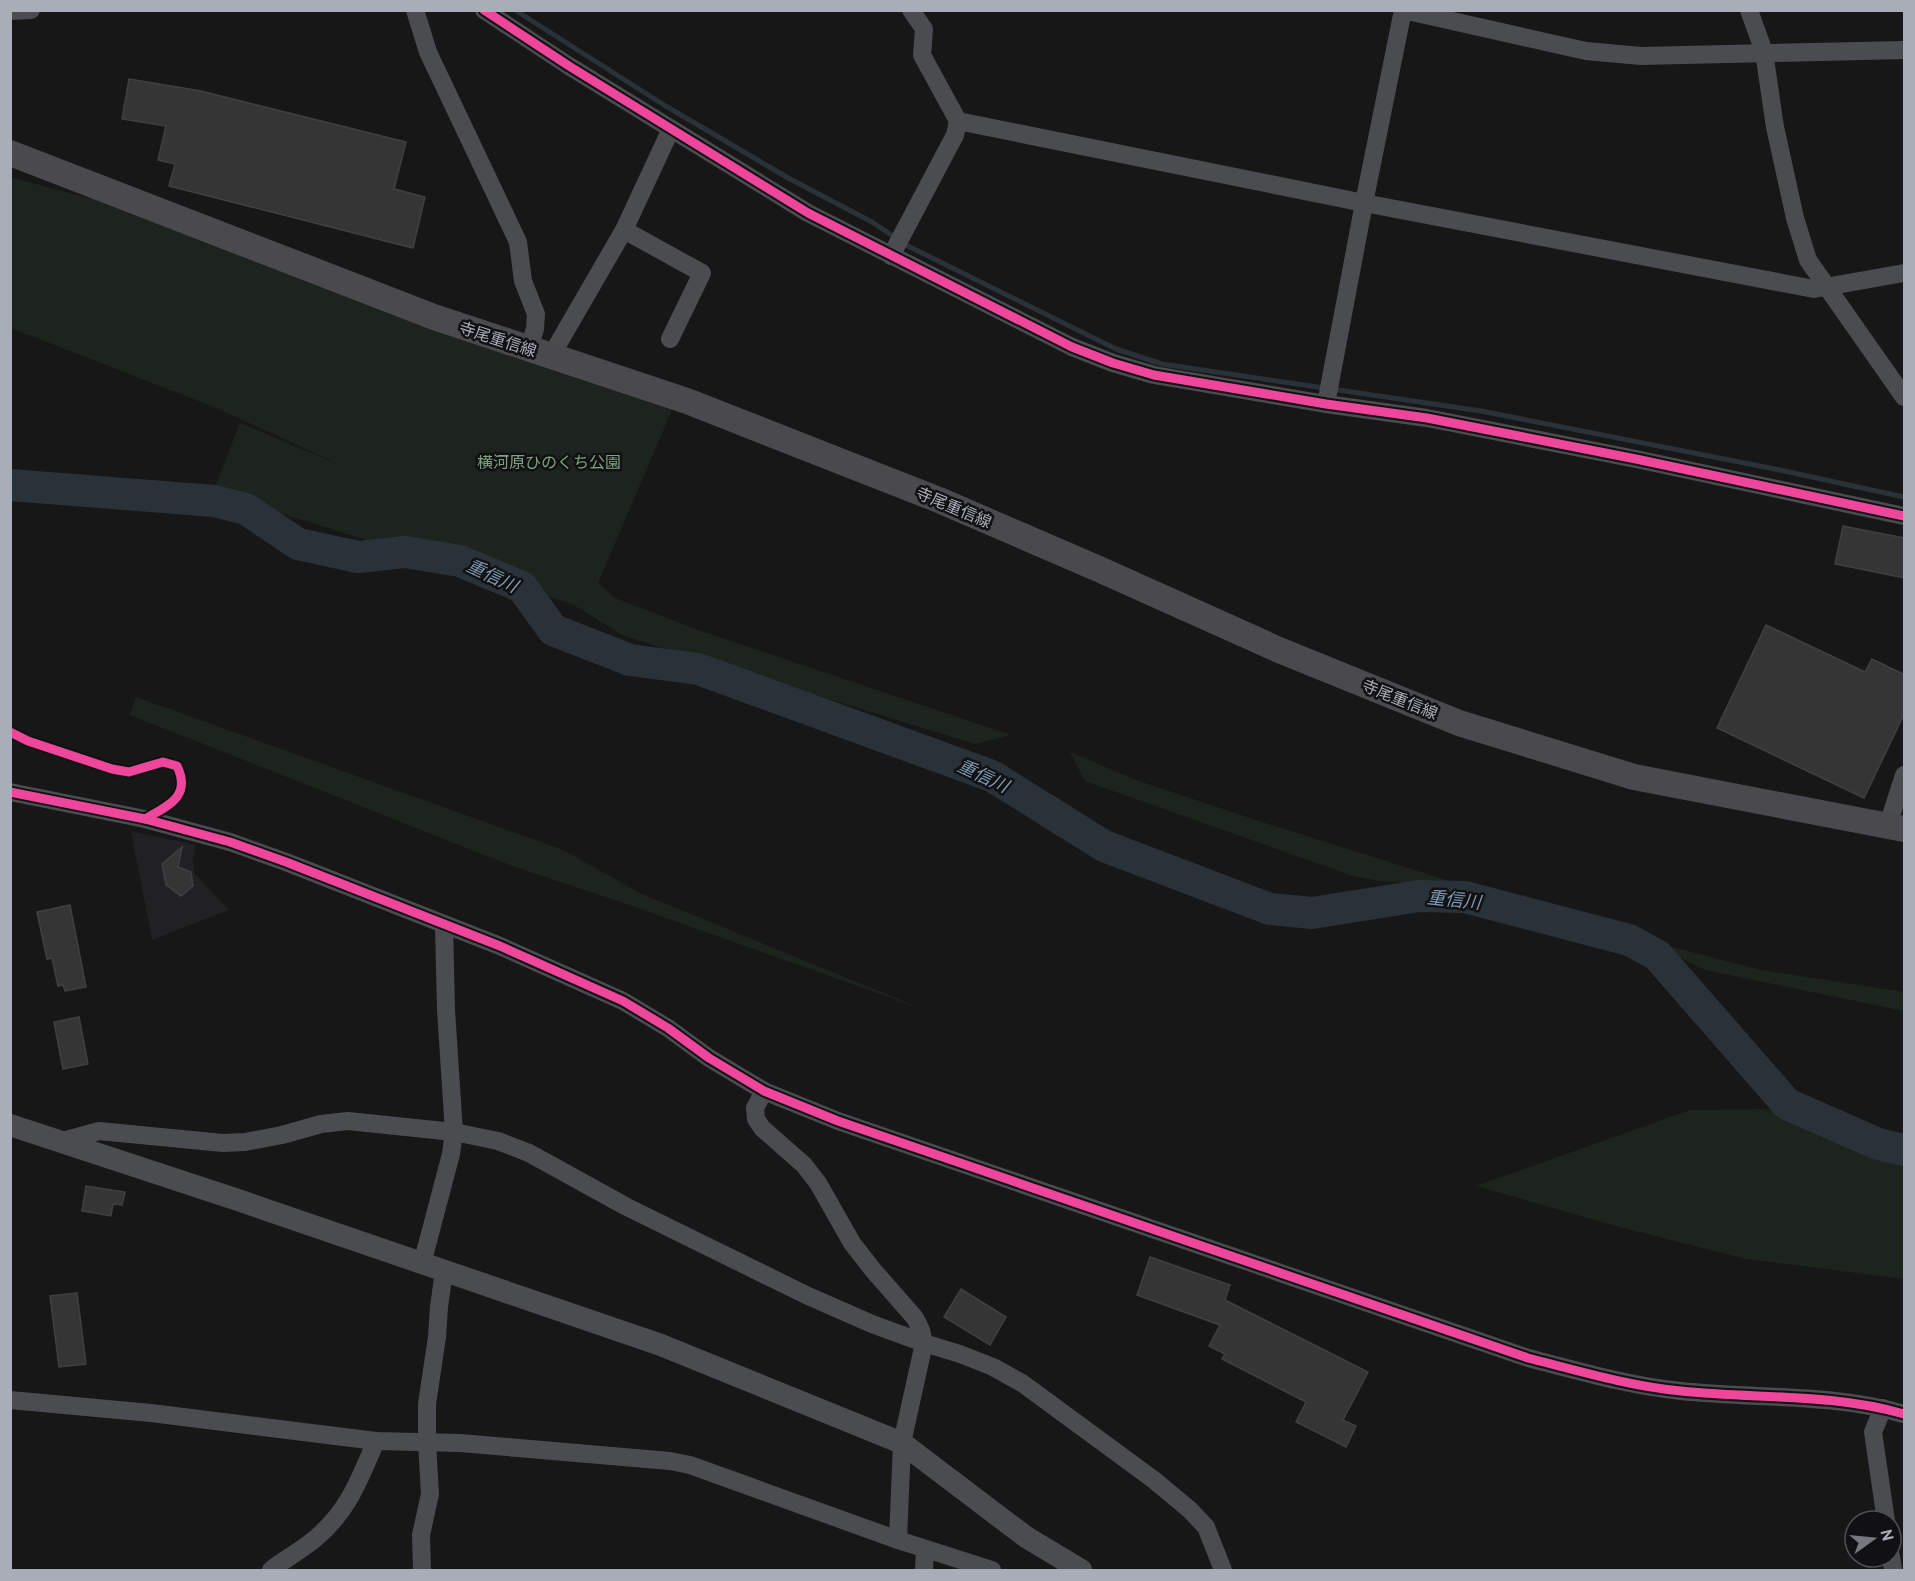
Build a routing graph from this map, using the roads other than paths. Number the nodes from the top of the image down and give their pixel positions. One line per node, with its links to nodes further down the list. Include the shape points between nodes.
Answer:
1 (32, 10): 6 (street)
2 (415, 10): 18 (street, via 428,52 518,242 523,281 536,315)
3 (484, 10): 10 (street)
4 (911, 10): 9 (street, via 924,30 922,55)
5 (1749, 10): 8 (street)
6 (10, 11)
7 (1905, 50): 8 (street)
8 (1764, 52): 12 (street, via 1641,56 1586,51 1403,10); 16 (street, via 1795,218 1808,260)
9 (958, 121): 12 (street); 14 (street, via 955,135)
10 (671, 129): 13 (street); 14 (street, via 808,213)
11 (10, 153): 18 (main road, 寺尾重信線, via 434,317)
12 (1364, 203): 16 (street, via 1814,289); 20 (street)
13 (624, 230): 17 (street, via 702,273); 18 (street)
14 (891, 256): 20 (street, via 1072,347 1113,363 1154,375)
15 (1905, 273): 16 (street)
16 (1828, 288): 19 (street)
17 (670, 339)
18 (540, 352): 24 (main road, 寺尾重信線, via 687,401 939,500 1279,650 1458,723 1634,777)
19 (1905, 397)
20 (1326, 404): 21 (street, via 1438,420)
21 (1905, 516)
22 (1905, 775): 24 (street)
23 (10, 792): 25 (street, via 145,819 230,843)
24 (1896, 827)
25 (444, 925): 26 (street, via 623,1001); 28 (street)
26 (764, 1091): 32 (street, via 755,1108 756,1119 818,1183 852,1243 915,1318); 34 (street, via 838,1121 1528,1358 1612,1380 1681,1391 1842,1401)
27 (10, 1125): 29 (street)
28 (454, 1132): 29 (street, via 348,1121 245,1142 99,1131); 30 (street); 32 (street, via 498,1141 529,1153 627,1207 806,1295)
29 (59, 1142): 30 (street)
30 (422, 1264): 31 (street)
31 (444, 1271): 37 (street, via 427,1404); 38 (street, via 661,1345)
32 (924, 1343): 38 (street); 47 (street, via 960,1353 1022,1383 1154,1480 1206,1527)
33 (10, 1400): 36 (street)
34 (1883, 1408): 35 (street); 39 (street, via 1873,1432)
35 (1905, 1414)
36 (375, 1441): 37 (street); 42 (street, via 349,1502 338,1517)
37 (427, 1442): 40 (street, via 645,1457 680,1463); 43 (street, via 430,1494 421,1535)
38 (902, 1443): 40 (street); 46 (street, via 1026,1537)
39 (1884, 1509)
40 (898, 1540): 41 (street)
41 (925, 1550): 44 (street); 45 (street)
42 (271, 1570)
43 (422, 1570)
44 (924, 1570)
45 (992, 1570)
46 (1082, 1570)
47 (1223, 1570)

